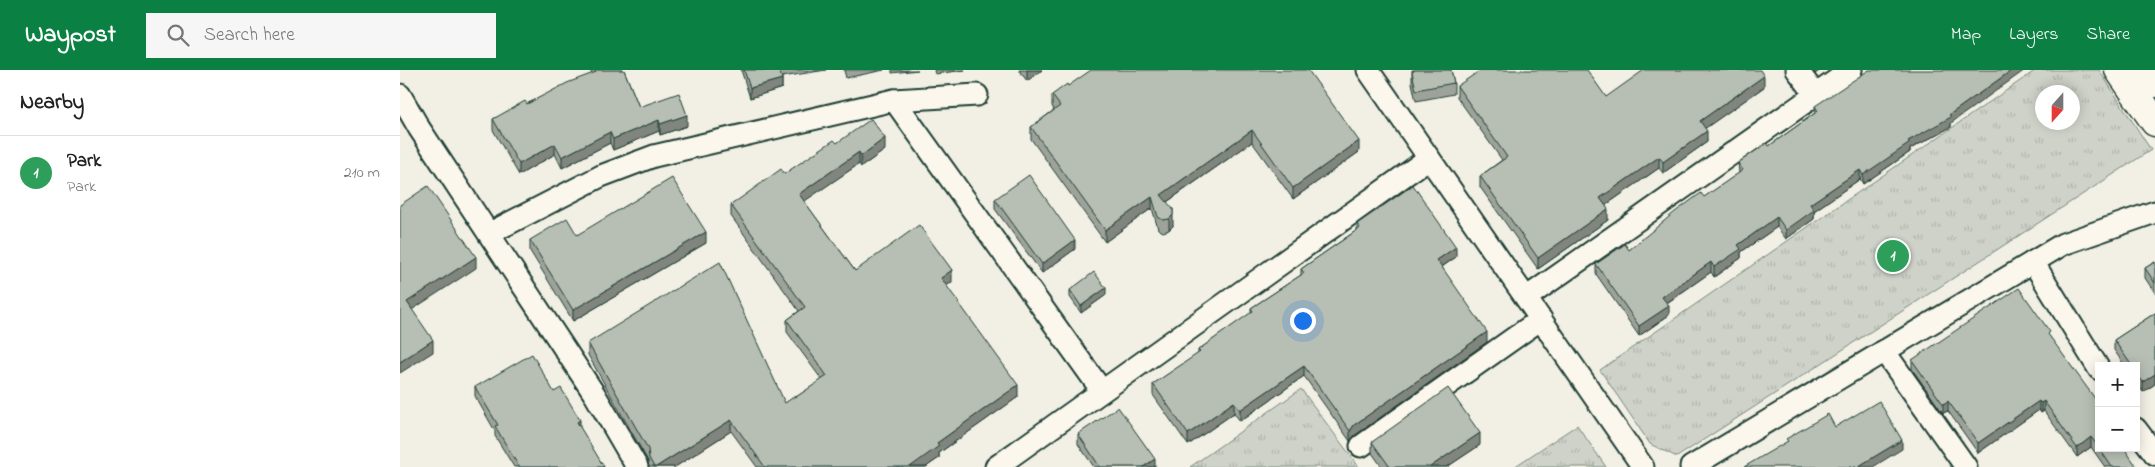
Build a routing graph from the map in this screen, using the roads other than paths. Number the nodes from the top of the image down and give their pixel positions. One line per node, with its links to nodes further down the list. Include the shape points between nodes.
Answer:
1 (1368, 70): 12 (street)
2 (1796, 70): 9 (street)
3 (1851, 70): 9 (street)
4 (2119, 70): 11 (main road)
5 (2146, 70): 6 (main road)
6 (2155, 83)
7 (400, 95): 14 (street)
8 (977, 95): 10 (street)
9 (1816, 95): 16 (street)
10 (894, 100): 14 (street, via 654,156 601,176); 20 (street)
11 (2155, 122)
12 (1429, 158): 16 (street); 20 (street)
13 (2155, 212): 15 (street, via 2064,244)
14 (490, 234): 24 (street, via 595,395)
15 (2033, 262): 18 (street); 19 (street)
16 (1526, 298): 17 (street)
17 (1541, 319): 22 (street); 26 (street)
18 (1884, 351): 27 (street); 28 (street)
19 (2095, 363)
20 (1102, 391): 25 (street)
21 (2140, 434): 23 (street)
22 (1361, 446)
23 (2155, 454)
24 (637, 467)
25 (996, 467)
26 (1643, 467)
27 (1691, 467)
28 (1966, 467)

